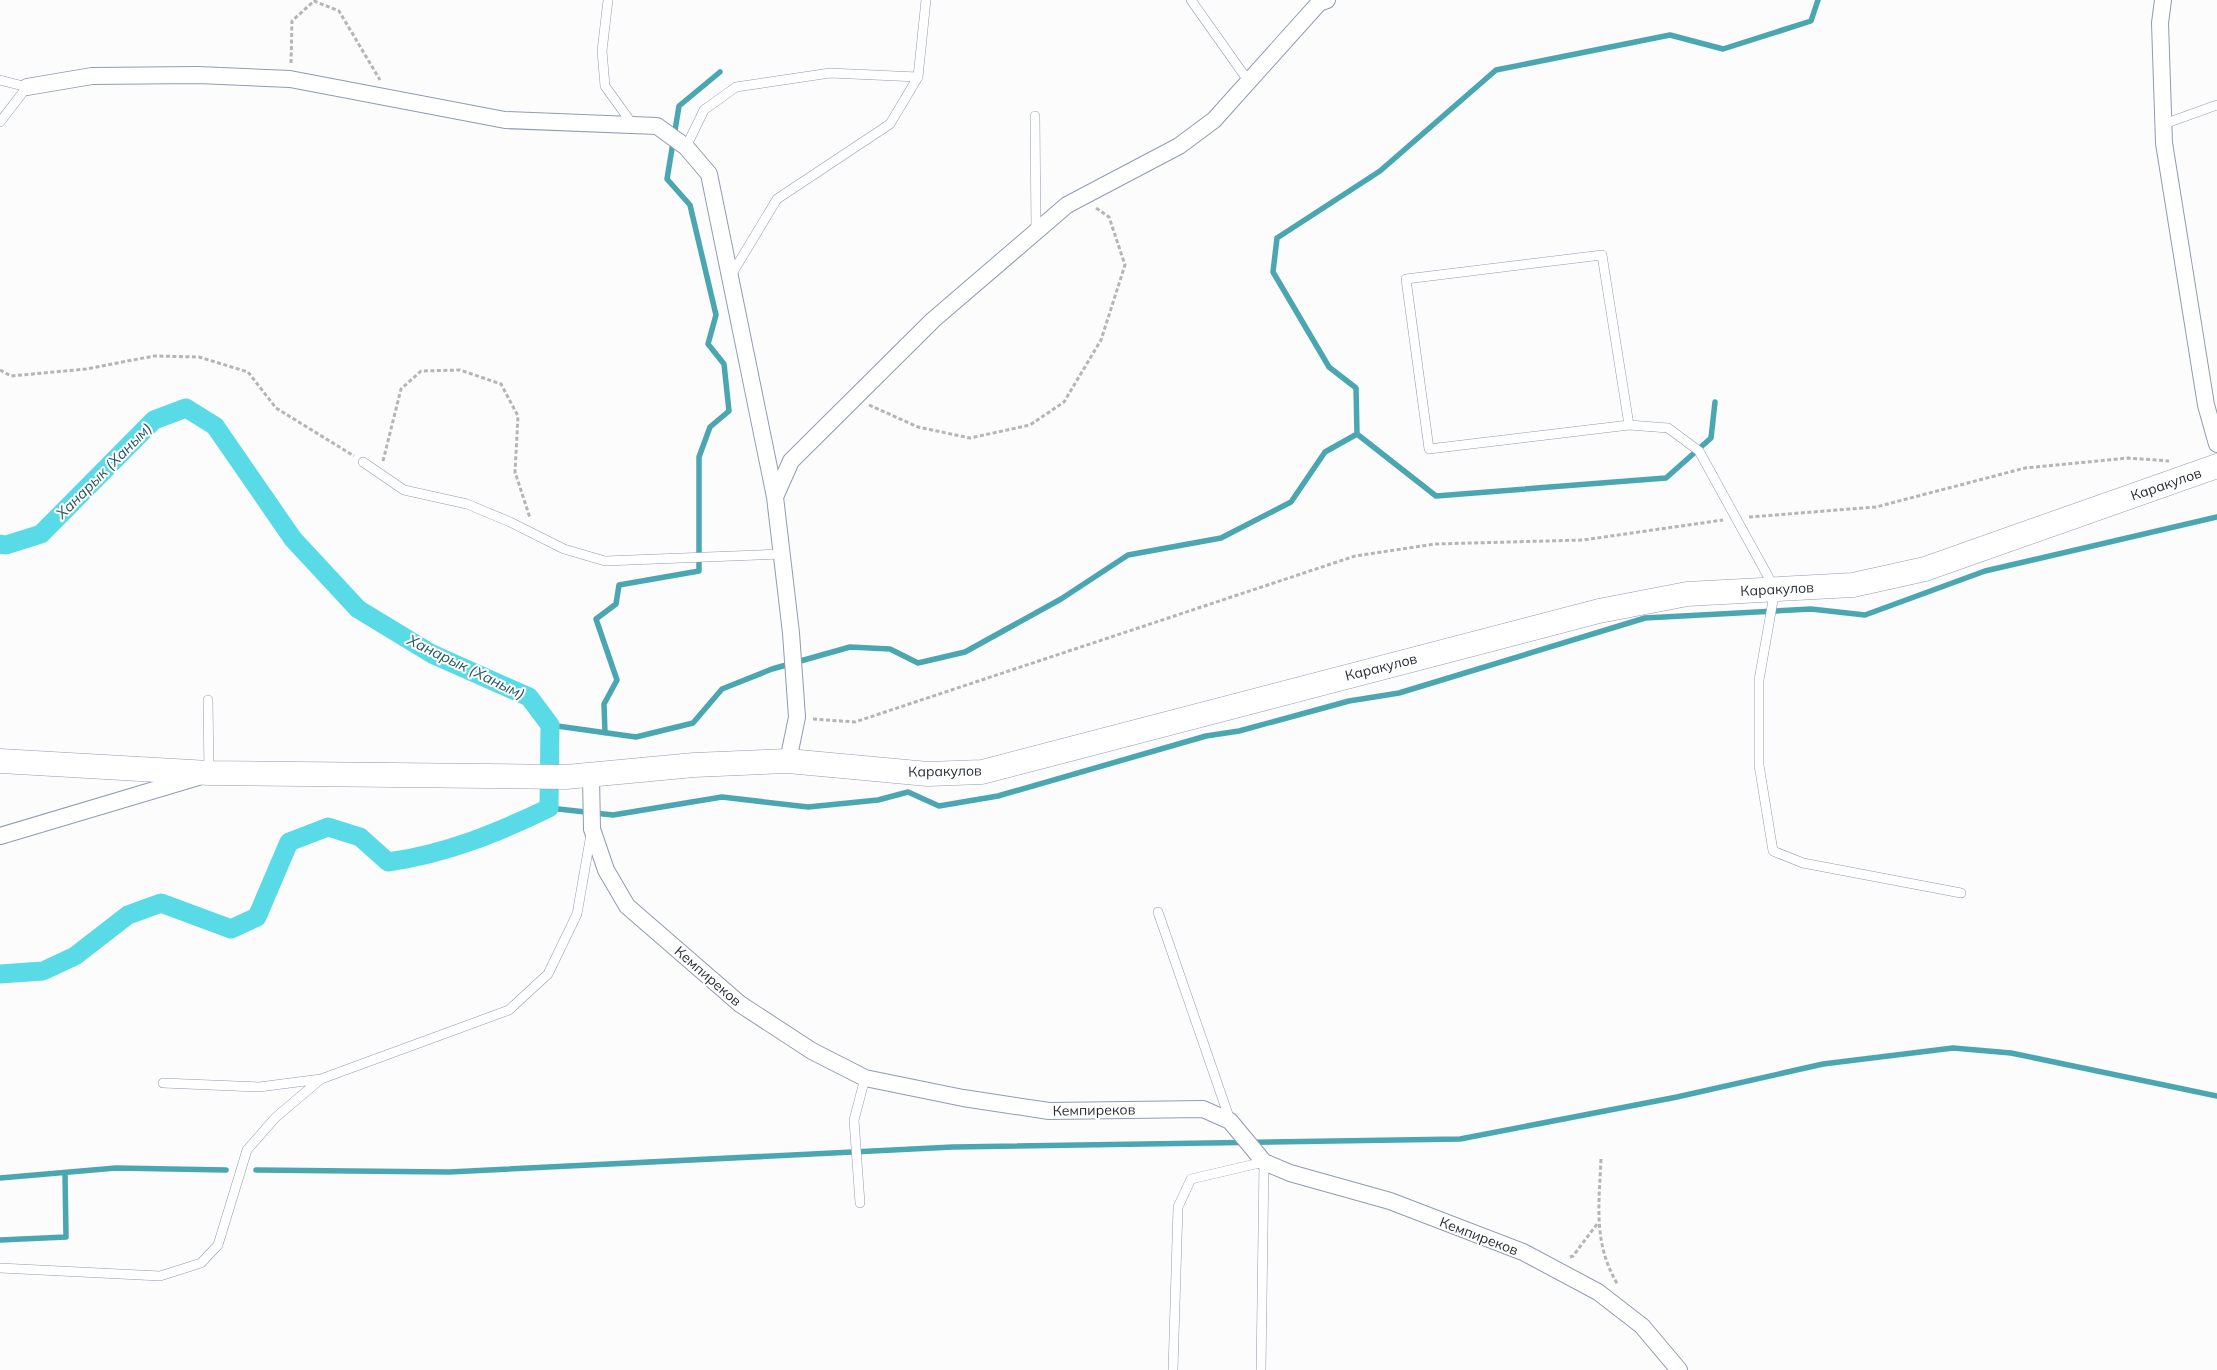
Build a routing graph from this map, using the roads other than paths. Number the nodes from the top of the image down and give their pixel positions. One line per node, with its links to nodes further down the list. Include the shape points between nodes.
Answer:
1 (608, 0): 14 (lane, via 602,51 605,86)
2 (926, 0): 6 (lane)
3 (1192, 0): 8 (lane)
4 (1327, 0): 8 (street, via 1318,3)
5 (2162, 0): 13 (street)
6 (918, 77): 15 (lane, via 830,72 736,87 704,110); 17 (lane, via 890,124 777,198)
7 (0, 80): 9 (lane)
8 (1248, 82): 16 (street, via 1214,120 1179,146 1066,205)
9 (27, 87): 12 (lane); 14 (street, via 92,76 198,75 290,79 505,120)
10 (2217, 105): 13 (lane)
11 (1035, 116): 16 (lane)
12 (0, 122)
13 (2164, 124): 19 (street, via 2164,143 2206,405)
14 (634, 125): 15 (street, via 658,126)
15 (686, 147): 17 (street, via 709,174)
16 (1036, 232): 22 (street, via 933,320 791,461)
17 (730, 277): 22 (street)
18 (1629, 425): 18 (lane, via 1429,449 1406,279 1602,255); 24 (lane, via 1668,428 1699,451)
19 (2217, 444)
20 (363, 462): 23 (lane, via 404,490 468,504 564,549 605,561)
21 (2217, 466): 24 (main road, Каракулов, via 1925,570 1853,585)
22 (775, 497): 23 (street)
23 (781, 554): 27 (street, via 797,717)
24 (1776, 589): 27 (main road, Каракулов, via 1687,594 1599,611 982,772 928,774); 32 (lane, via 1759,680 1759,765 1773,851 1803,863)
25 (208, 700): 28 (lane)
26 (0, 761): 28 (main road, Каракулов)
27 (788, 761): 29 (main road, Каракулов, via 694,765)
28 (209, 773): 29 (main road, Каракулов); 31 (street)
29 (590, 776): 30 (street, Кемпиреков)
30 (592, 829): 34 (street, Кемпиреков, via 606,870 627,906 740,1004 812,1051); 35 (lane, via 577,914 548,974 509,1010)
31 (0, 836)
32 (1961, 894)
33 (1158, 912): 37 (lane)
34 (866, 1078): 37 (street, Кемпиреков, via 1049,1111 1202,1108); 39 (lane, via 854,1120)
35 (321, 1079): 36 (lane, via 259,1087); 40 (lane, via 276,1117 247,1150 218,1246 200,1263 160,1276)
36 (163, 1084)
37 (1234, 1126): 38 (street, Кемпиреков)
38 (1261, 1159): 41 (lane, via 1191,1180 1178,1207); 42 (lane); 43 (street, Кемпиреков, via 1290,1173 1390,1201 1546,1264 1598,1292 1642,1326)
39 (860, 1203)
40 (0, 1268)
41 (1173, 1370)
42 (1261, 1370)
43 (1679, 1370)

